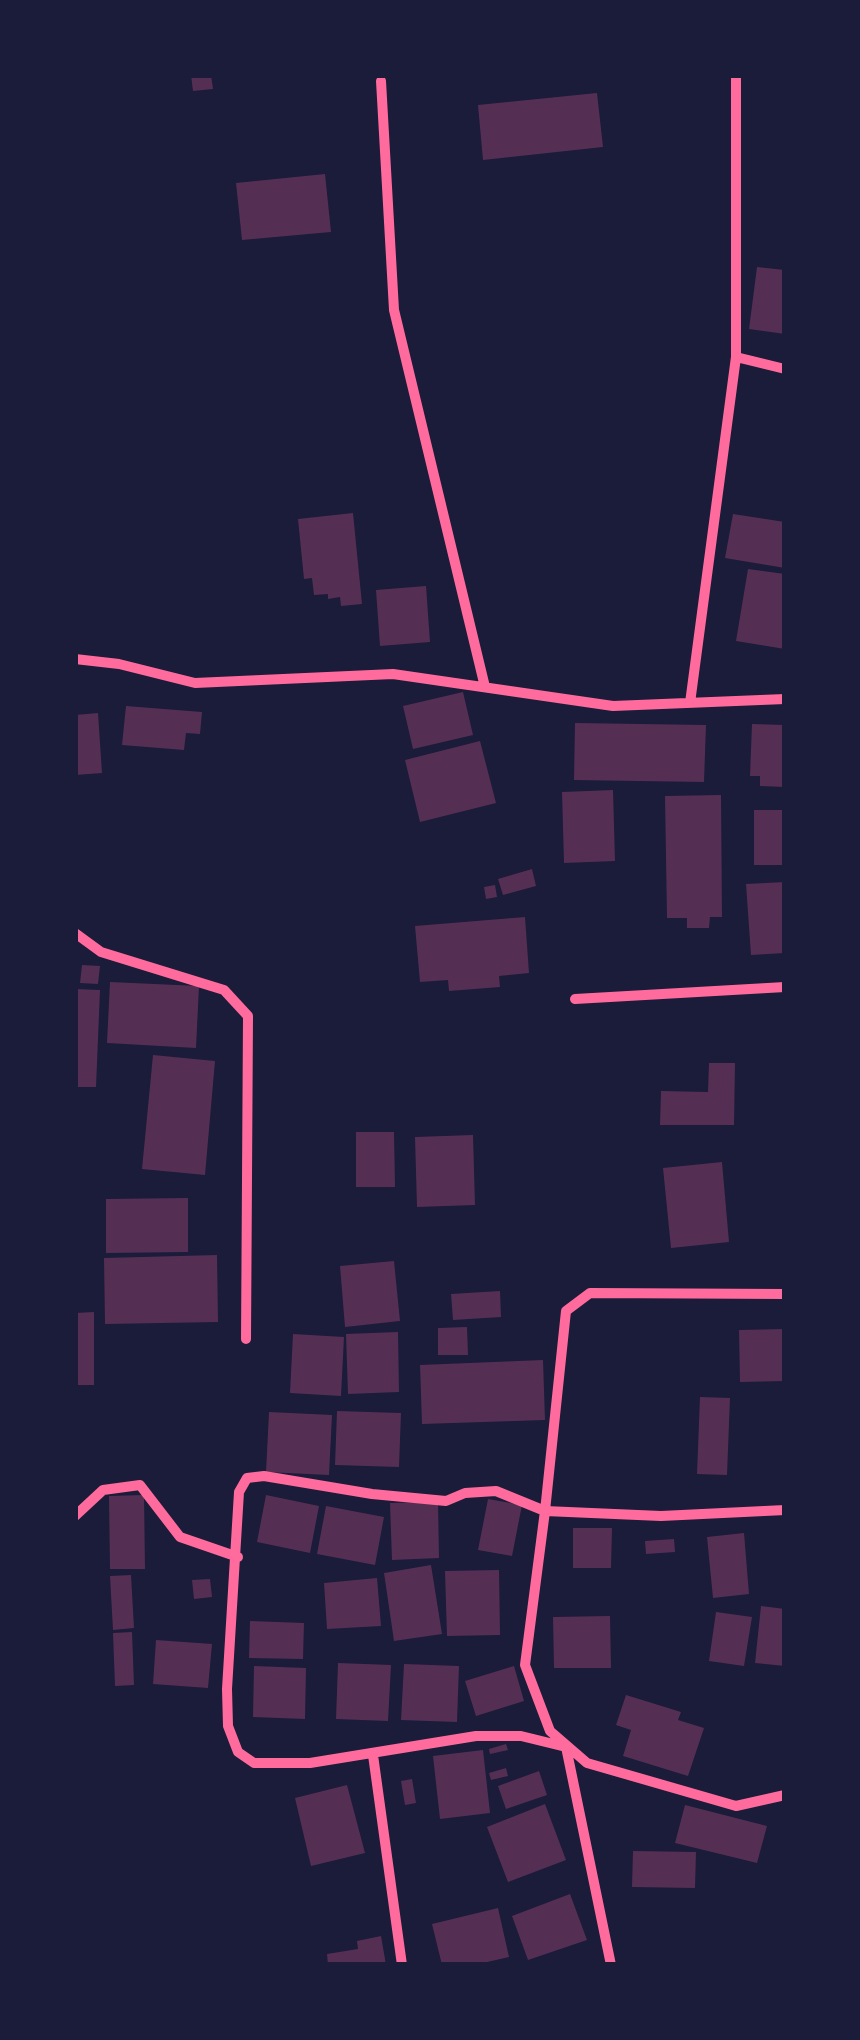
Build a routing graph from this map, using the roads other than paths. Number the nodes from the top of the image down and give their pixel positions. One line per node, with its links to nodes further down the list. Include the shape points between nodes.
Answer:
1 (736, 75): 3 (street)
2 (381, 81): 6 (street, via 394,310)
3 (736, 357): 4 (street); 8 (street)
4 (785, 369)
5 (75, 659): 6 (street, via 195,683 393,674)
6 (485, 687): 8 (street, via 614,706)
7 (785, 699): 8 (street)
8 (690, 703)
9 (75, 934): 13 (street, via 101,952 224,990 248,1016)
10 (785, 987): 11 (street)
11 (576, 999)
12 (785, 1294): 15 (street, via 590,1294 566,1311)
13 (246, 1339)
14 (785, 1510): 15 (street, via 661,1516)
15 (545, 1511): 17 (street, via 496,1491 446,1502 246,1478); 18 (street, via 525,1664 550,1730)
16 (75, 1516): 17 (street, via 103,1490 140,1485 180,1537)
17 (238, 1557): 19 (street, via 227,1689 228,1726 238,1752 254,1763)
18 (566, 1747): 19 (street, via 521,1736 476,1736); 20 (street, via 587,1763 736,1806); 22 (street)
19 (373, 1755): 21 (street)
20 (785, 1795)
21 (402, 1965)
22 (611, 1965)

